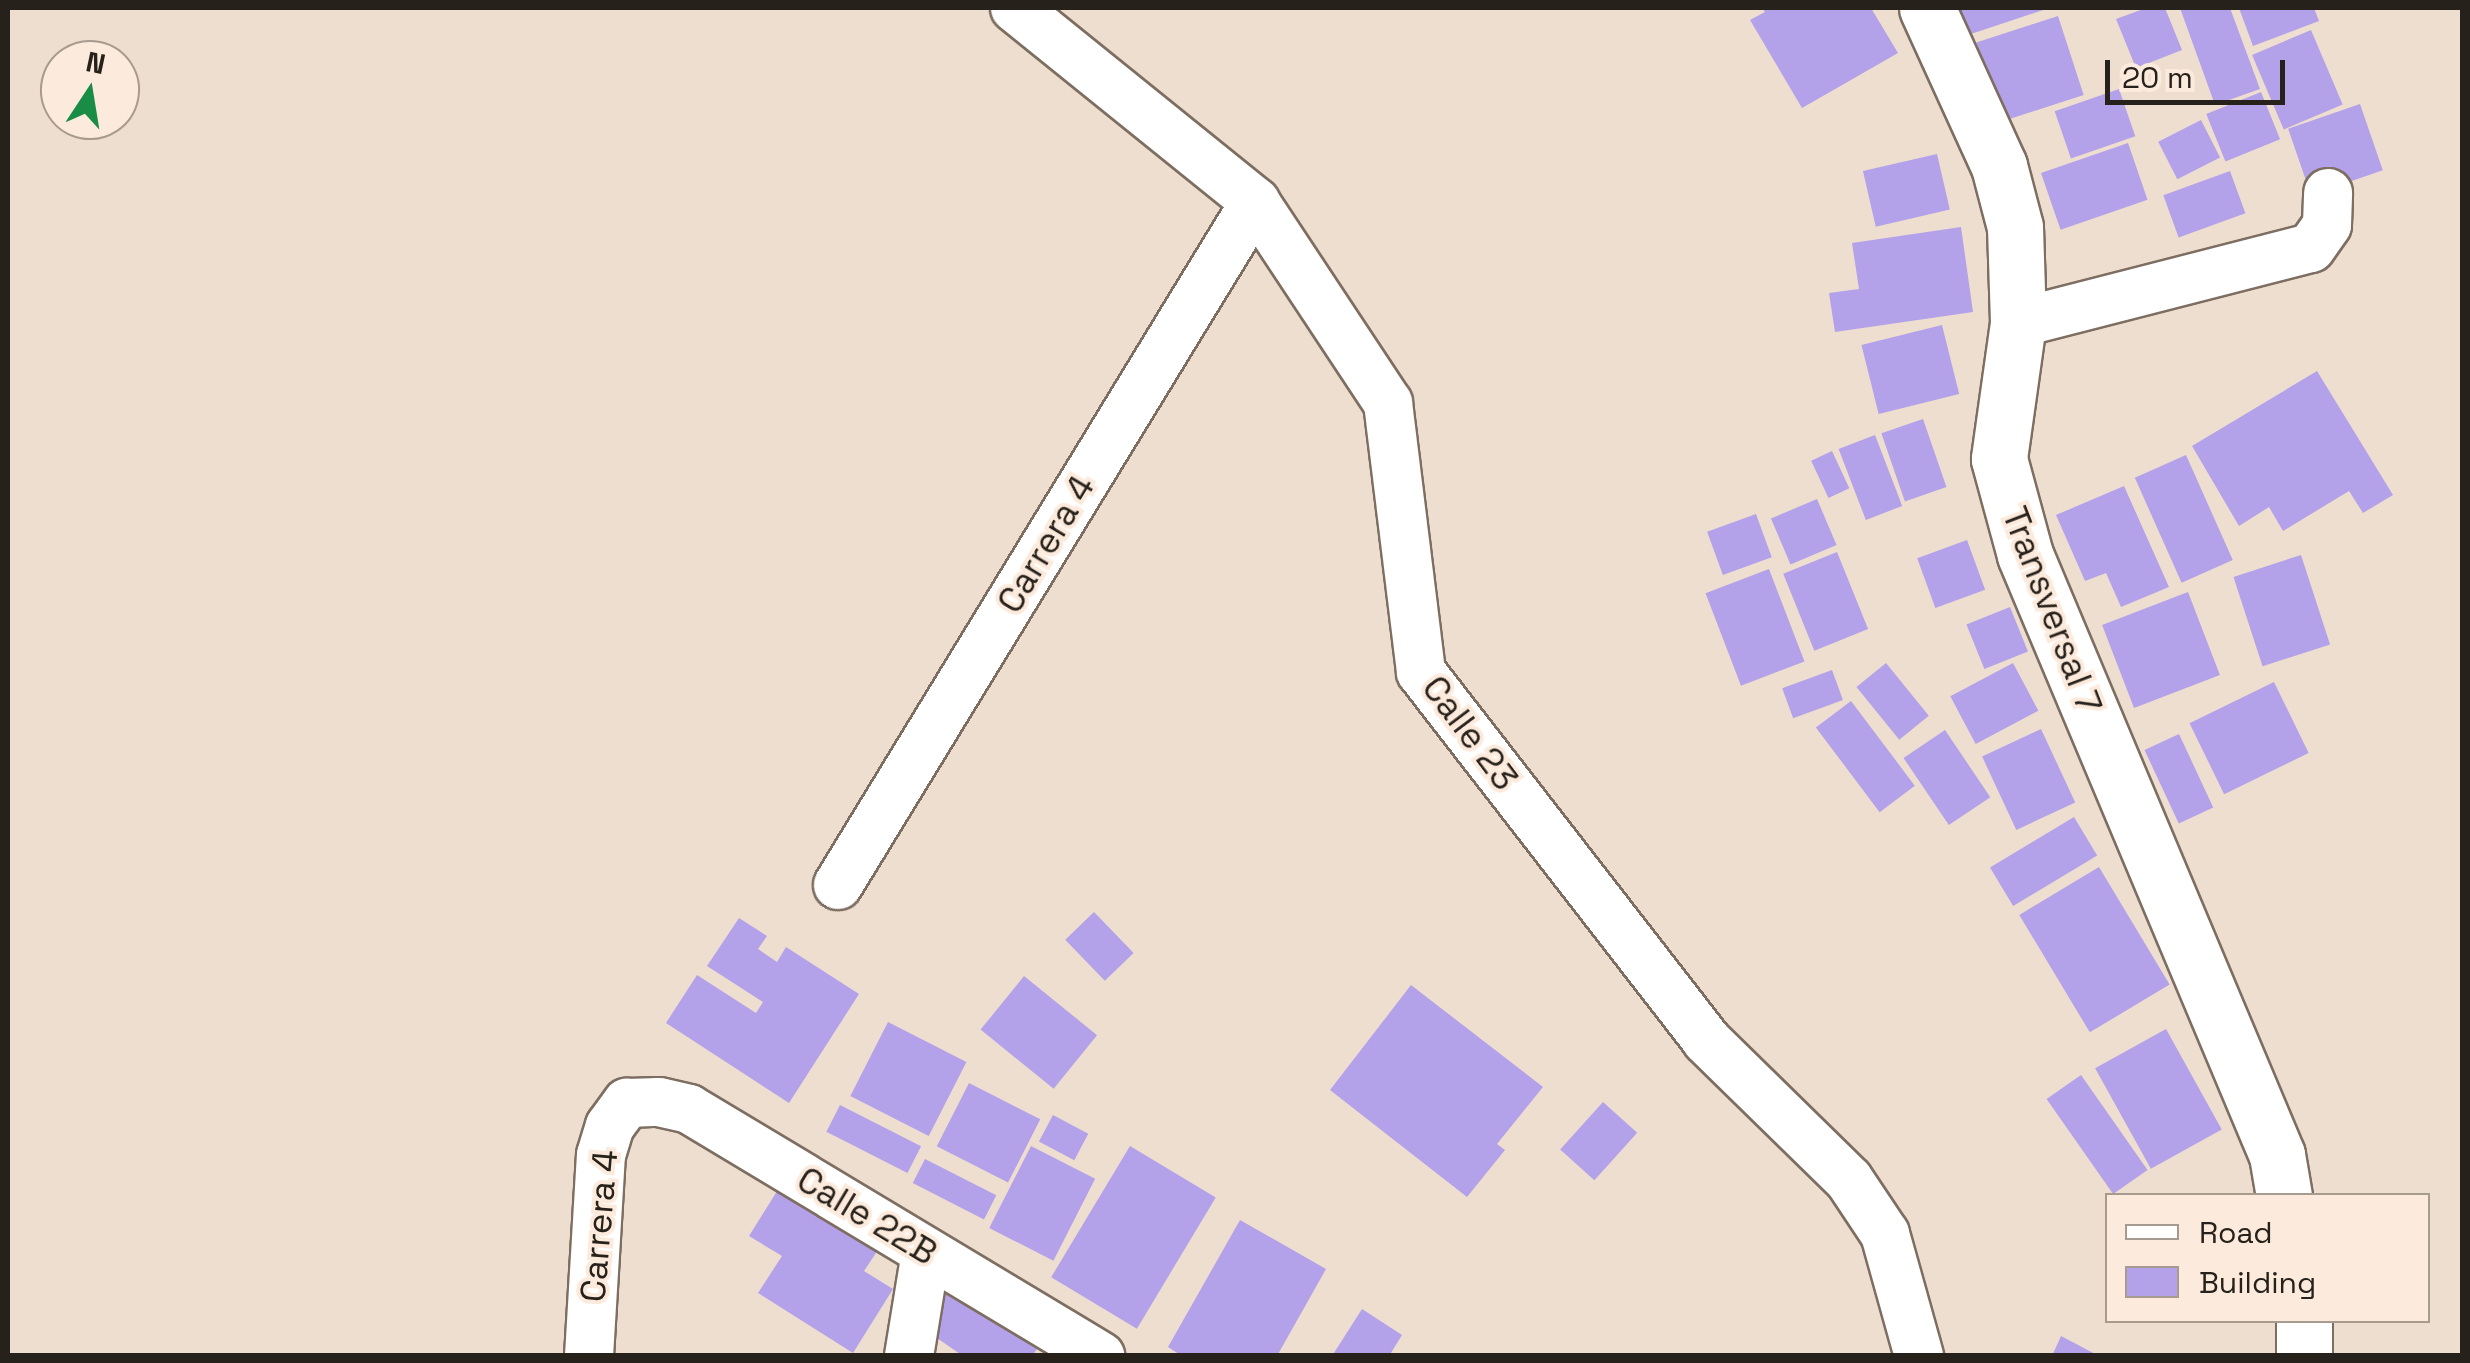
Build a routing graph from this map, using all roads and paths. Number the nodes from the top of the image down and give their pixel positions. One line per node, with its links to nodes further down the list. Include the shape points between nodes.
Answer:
1 (1015, 8): 4 (street, Calle 23)
2 (1926, 8): 5 (street, Transversal 7, via 1999,166 2015,227)
3 (2328, 193): 5 (street, via 2327,225 2310,248)
4 (1255, 202): 6 (street, Carrera 4); 14 (street, Calle 23, via 1388,403 1421,672 1706,1040 1849,1180 1884,1234)
5 (2018, 323): 8 (street, Transversal 7, via 1999,459 2025,556 2277,1155)
6 (838, 885)
7 (627, 1103): 9 (street, Calle 22B, via 689,1109); 11 (street, Carrera 4, via 600,1156)
8 (2283, 1193)
9 (926, 1252): 12 (street); 13 (street, Calle 22B)
10 (2304, 1323): 15 (street)
11 (589, 1356)
12 (910, 1356)
13 (1100, 1356)
14 (1919, 1356)
15 (2304, 1356)

